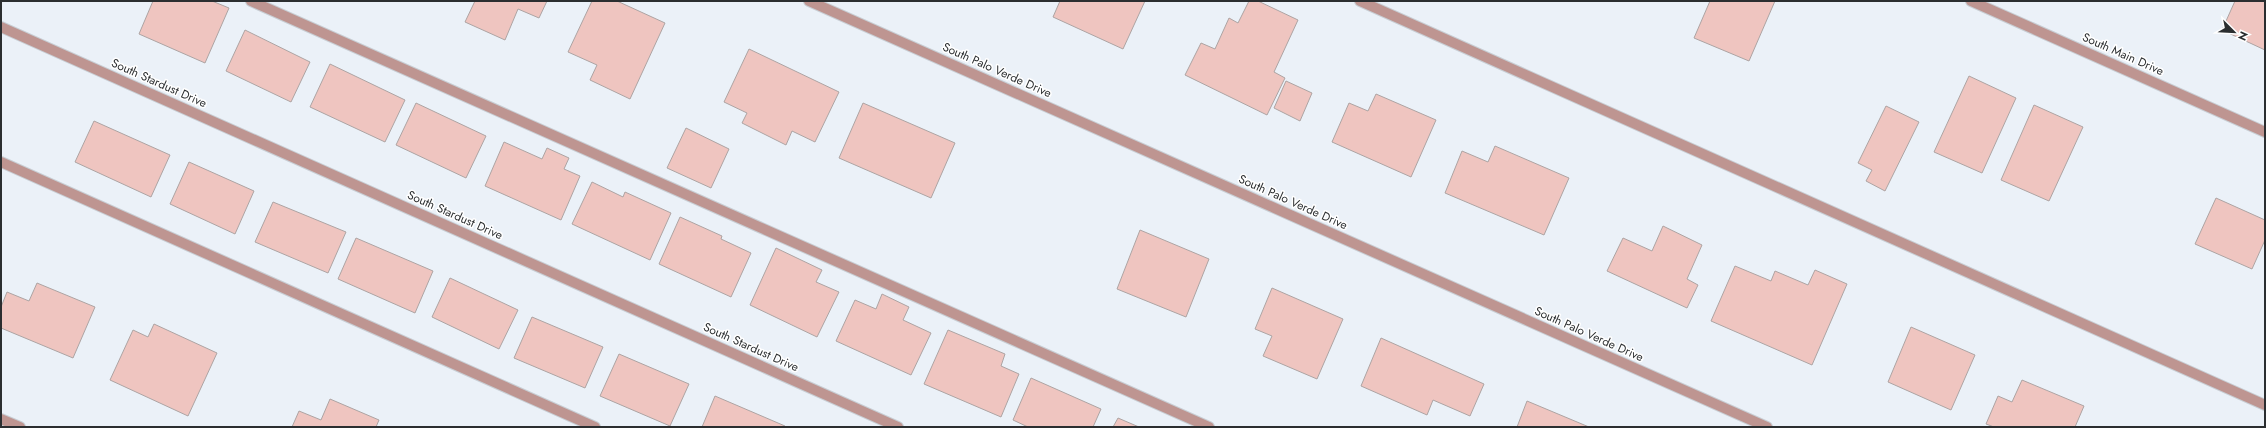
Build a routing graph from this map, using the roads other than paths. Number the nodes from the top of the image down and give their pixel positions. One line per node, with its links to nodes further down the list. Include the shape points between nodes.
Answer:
1 (251, 1): 13 (street)
2 (809, 1): 14 (street, South Palo Verde Drive)
3 (1360, 1): 8 (street)
4 (1971, 1): 6 (street, South Main Drive)
5 (1, 27): 12 (street, South Stardust Drive)
6 (2265, 132)
7 (1, 162): 11 (street)
8 (2265, 405)
9 (1, 419): 10 (street)
10 (20, 427)
11 (595, 427)
12 (898, 427)
13 (1209, 427)
14 (1767, 427)

